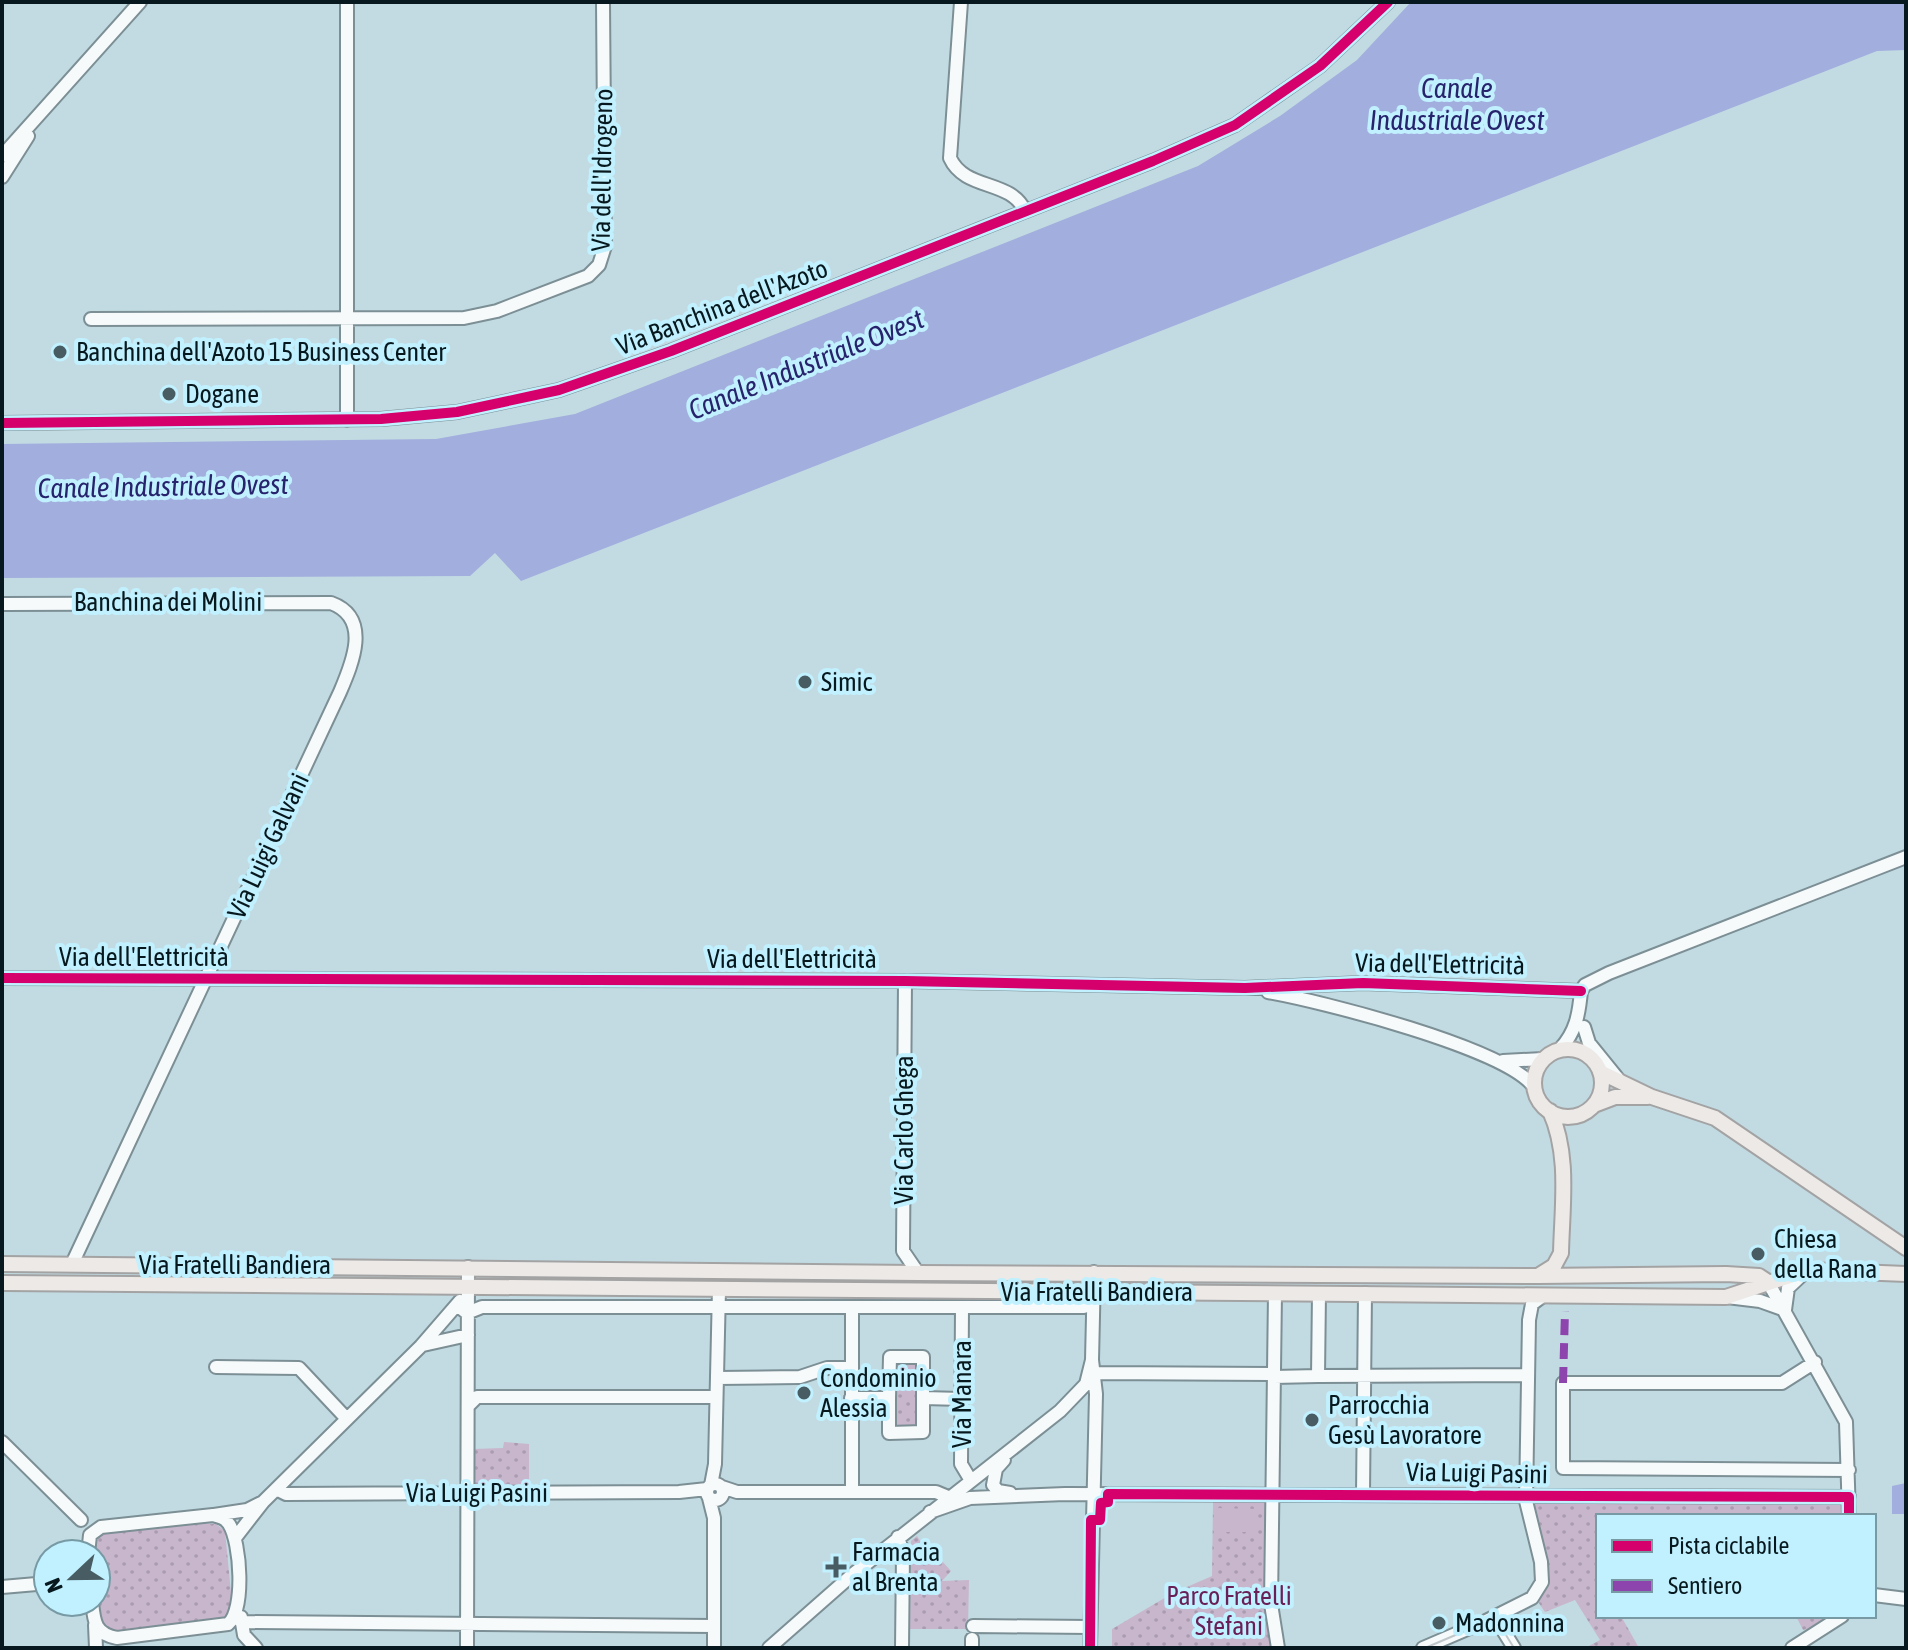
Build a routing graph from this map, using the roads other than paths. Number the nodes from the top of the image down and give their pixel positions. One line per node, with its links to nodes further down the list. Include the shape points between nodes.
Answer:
1 (140, 2): 7 (street)
2 (336, 2): 6 (street)
3 (603, 2): 13 (street, Via dell'Idrogeno, via 605,246 596,269 486,314)
4 (961, 2): 11 (street, via 950,158 962,175 1011,194)
5 (1388, 2): 11 (street, Via Banchina dell'Azoto, via 1320,66 1235,125)
6 (347, 7): 13 (street)
7 (45, 111): 8 (street); 9 (street); 10 (street)
8 (2, 156)
9 (2, 165)
10 (2, 177)
11 (1025, 211): 14 (street, Via Banchina dell'Azoto, via 559,390 457,412)
12 (91, 319): 13 (street, Via dell'Idrogeno)
13 (347, 319): 14 (street)
14 (347, 420): 15 (street, Via Banchina dell'Azoto)
15 (2, 423)
16 (334, 603): 17 (street, Banchina dei Molini); 20 (street, Via Luigi Galvani, via 353,623 353,662)
17 (2, 604)
18 (1906, 857): 23 (street, via 1609,973)
19 (2, 978): 20 (street, Via dell'Elettricità)
20 (206, 979): 21 (street, Via dell'Elettricità); 40 (street, Via Luigi Galvani)
21 (905, 981): 22 (street, Via dell'Elettricità); 44 (street, Via Carlo Ghega, via 903,1251)
22 (1245, 988): 23 (street, Via dell'Elettricità, via 1363,983); 28 (street, via 1378,1021)
23 (1581, 991): 24 (street)
24 (1582, 1021): 25 (street); 26 (street); 30 (street, via 1594,1051)
25 (1560, 1049): 26 (main road); 27 (main road)
26 (1588, 1056): 29 (main road)
27 (1543, 1059): 28 (street); 31 (main road)
28 (1499, 1061): 31 (street, via 1521,1072)
29 (1600, 1072): 30 (main road); 33 (main road)
30 (1621, 1083): 32 (main road)
31 (1534, 1087): 34 (main road)
32 (1652, 1097): 33 (main road, via 1615,1097); 37 (main road, via 1715,1118)
33 (1593, 1105): 35 (main road)
34 (1550, 1111): 35 (main road); 36 (main road)
35 (1580, 1114): 36 (main road)
36 (1563, 1156): 38 (main road)
37 (1906, 1248)
38 (1561, 1253): 47 (main road, via 1554,1266); 48 (main road)
39 (2, 1264): 40 (main road, Via Fratelli Bandiera)
40 (72, 1264): 41 (main road, Via Fratelli Bandiera)
41 (468, 1267): 44 (main road, Via Fratelli Bandiera); 51 (street)
42 (1808, 1270): 46 (main road); 49 (main road); 64 (street, via 1788,1288)
43 (1094, 1272): 44 (main road, Via Fratelli Bandiera); 47 (main road, Via Fratelli Bandiera); 53 (street)
44 (918, 1273)
45 (1726, 1274): 48 (main road, Via Fratelli Bandiera); 49 (main road, Via Fratelli Bandiera, via 1759,1276); 58 (main road, via 1733,1286)
46 (1906, 1274)
47 (1538, 1276): 48 (main road, Via Fratelli Bandiera)
48 (1571, 1276)
49 (1768, 1282): 58 (main road, Via Fratelli Bandiera); 64 (street)
50 (2, 1283): 51 (main road, Via Fratelli Bandiera)
51 (468, 1289): 52 (main road, Via Fratelli Bandiera); 63 (street)
52 (719, 1289): 53 (main road, Via Fratelli Bandiera); 59 (street)
53 (1093, 1292): 54 (main road, Via Fratelli Bandiera); 69 (street)
54 (1275, 1293): 55 (main road, Via Fratelli Bandiera); 71 (street)
55 (1319, 1293): 56 (main road, Via Fratelli Bandiera); 73 (street)
56 (1365, 1293): 57 (main road, Via Fratelli Bandiera); 74 (street)
57 (1544, 1295): 58 (main road, Via Fratelli Bandiera); 72 (street, via 1530,1310)
58 (1726, 1297): 64 (street, Via Fratelli Bandiera)
59 (717, 1305): 60 (street, Via Fratelli Bandiera); 63 (street, Via Fratelli Bandiera); 75 (street)
60 (852, 1307): 61 (street, Via Fratelli Bandiera); 70 (street)
61 (962, 1307): 62 (street, Via Fratelli Bandiera); 80 (street, Via Manara)
62 (1084, 1307)
63 (462, 1309): 65 (street); 66 (street)
64 (1785, 1310): 67 (street)
65 (436, 1334): 66 (street); 83 (street)
66 (468, 1335): 81 (street, via 467,1387)
67 (1815, 1362): 87 (street, via 1846,1422); 87 (street, via 1782,1383 1563,1383 1563,1468)
68 (216, 1367): 83 (street, via 299,1368)
69 (1094, 1367): 71 (street); 82 (street, via 1086,1384); 84 (street)
70 (851, 1368): 75 (street, via 785,1377); 77 (street)
71 (1274, 1375): 73 (street); 96 (street)
72 (1528, 1375): 74 (street); 99 (street)
73 (1318, 1376): 74 (street)
74 (1364, 1377): 97 (street)
75 (717, 1378): 76 (street)
76 (715, 1397): 81 (street); 91 (street)
77 (851, 1398): 78 (street); 92 (street)
78 (889, 1398): 79 (street, via 889,1433 923,1432); 79 (street, via 890,1357 923,1357)
79 (923, 1398): 80 (street)
80 (962, 1399): 89 (street, Via Manara, via 961,1464)
81 (473, 1401): 93 (street)
82 (1060, 1411): 84 (street, via 1087,1409); 86 (street)
83 (347, 1419): 90 (street)
84 (1093, 1428): 88 (street)
85 (2, 1442): 106 (street)
86 (1005, 1456): 89 (street); 98 (street, via 993,1485)
87 (1849, 1470): 101 (street)
88 (1092, 1477): 94 (street); 95 (street)
89 (970, 1479): 100 (street)
90 (276, 1489): 93 (street, Via Luigi Pasini, via 286,1494); 102 (street)
91 (715, 1492): 92 (street, Via Luigi Pasini); 93 (street, Via Luigi Pasini); 124 (street)
92 (852, 1492): 100 (street, Via Luigi Pasini, via 936,1492)
93 (468, 1493): 123 (street)
94 (1069, 1494): 95 (street, Via Luigi Pasini); 98 (street, Via Luigi Pasini)
95 (1098, 1494): 96 (street, Via Luigi Pasini); 125 (street)
96 (1272, 1494): 97 (street, Via Luigi Pasini); 137 (street, via 1271,1604)
97 (1363, 1494): 99 (street, Via Luigi Pasini)
98 (1019, 1495): 103 (street, Via Luigi Pasini, via 970,1498)
99 (1526, 1495): 101 (street, Via Luigi Pasini); 117 (street, via 1542,1578 1535,1595)
100 (948, 1497): 103 (street)
101 (1849, 1497): 104 (street)
102 (263, 1502): 105 (street); 111 (street)
103 (930, 1512): 108 (street)
104 (1849, 1514)
105 (213, 1515): 107 (street); 111 (street, via 230,1525)
106 (81, 1520): 107 (street); 109 (street)
107 (101, 1527): 110 (street)
108 (898, 1537): 134 (street); 135 (street, via 903,1553)
109 (85, 1538)
110 (89, 1538)
111 (235, 1538): 116 (street)
112 (32, 1584): 113 (street)
113 (2, 1587)
114 (1879, 1595): 115 (street)
115 (1905, 1599)
116 (240, 1600): 121 (street); 126 (street, via 235,1618 219,1628)
117 (1515, 1607): 120 (street); 128 (street, via 1506,1621)
118 (94, 1618): 122 (street)
119 (1839, 1618): 139 (street)
120 (1486, 1621): 128 (street, via 1499,1625); 138 (street)
121 (241, 1622): 123 (street); 131 (street)
122 (95, 1625): 126 (street, via 108,1636); 129 (street)
123 (466, 1626): 124 (street); 132 (street)
124 (714, 1626): 133 (street)
125 (1090, 1627): 127 (street); 136 (street)
126 (135, 1636): 130 (street)
127 (972, 1638)
128 (1511, 1642)
129 (96, 1648)
130 (115, 1648)
131 (256, 1648)
132 (467, 1648)
133 (714, 1648)
134 (769, 1648)
135 (902, 1648)
136 (1090, 1648)
137 (1278, 1648)
138 (1423, 1648)
139 (1792, 1648)

